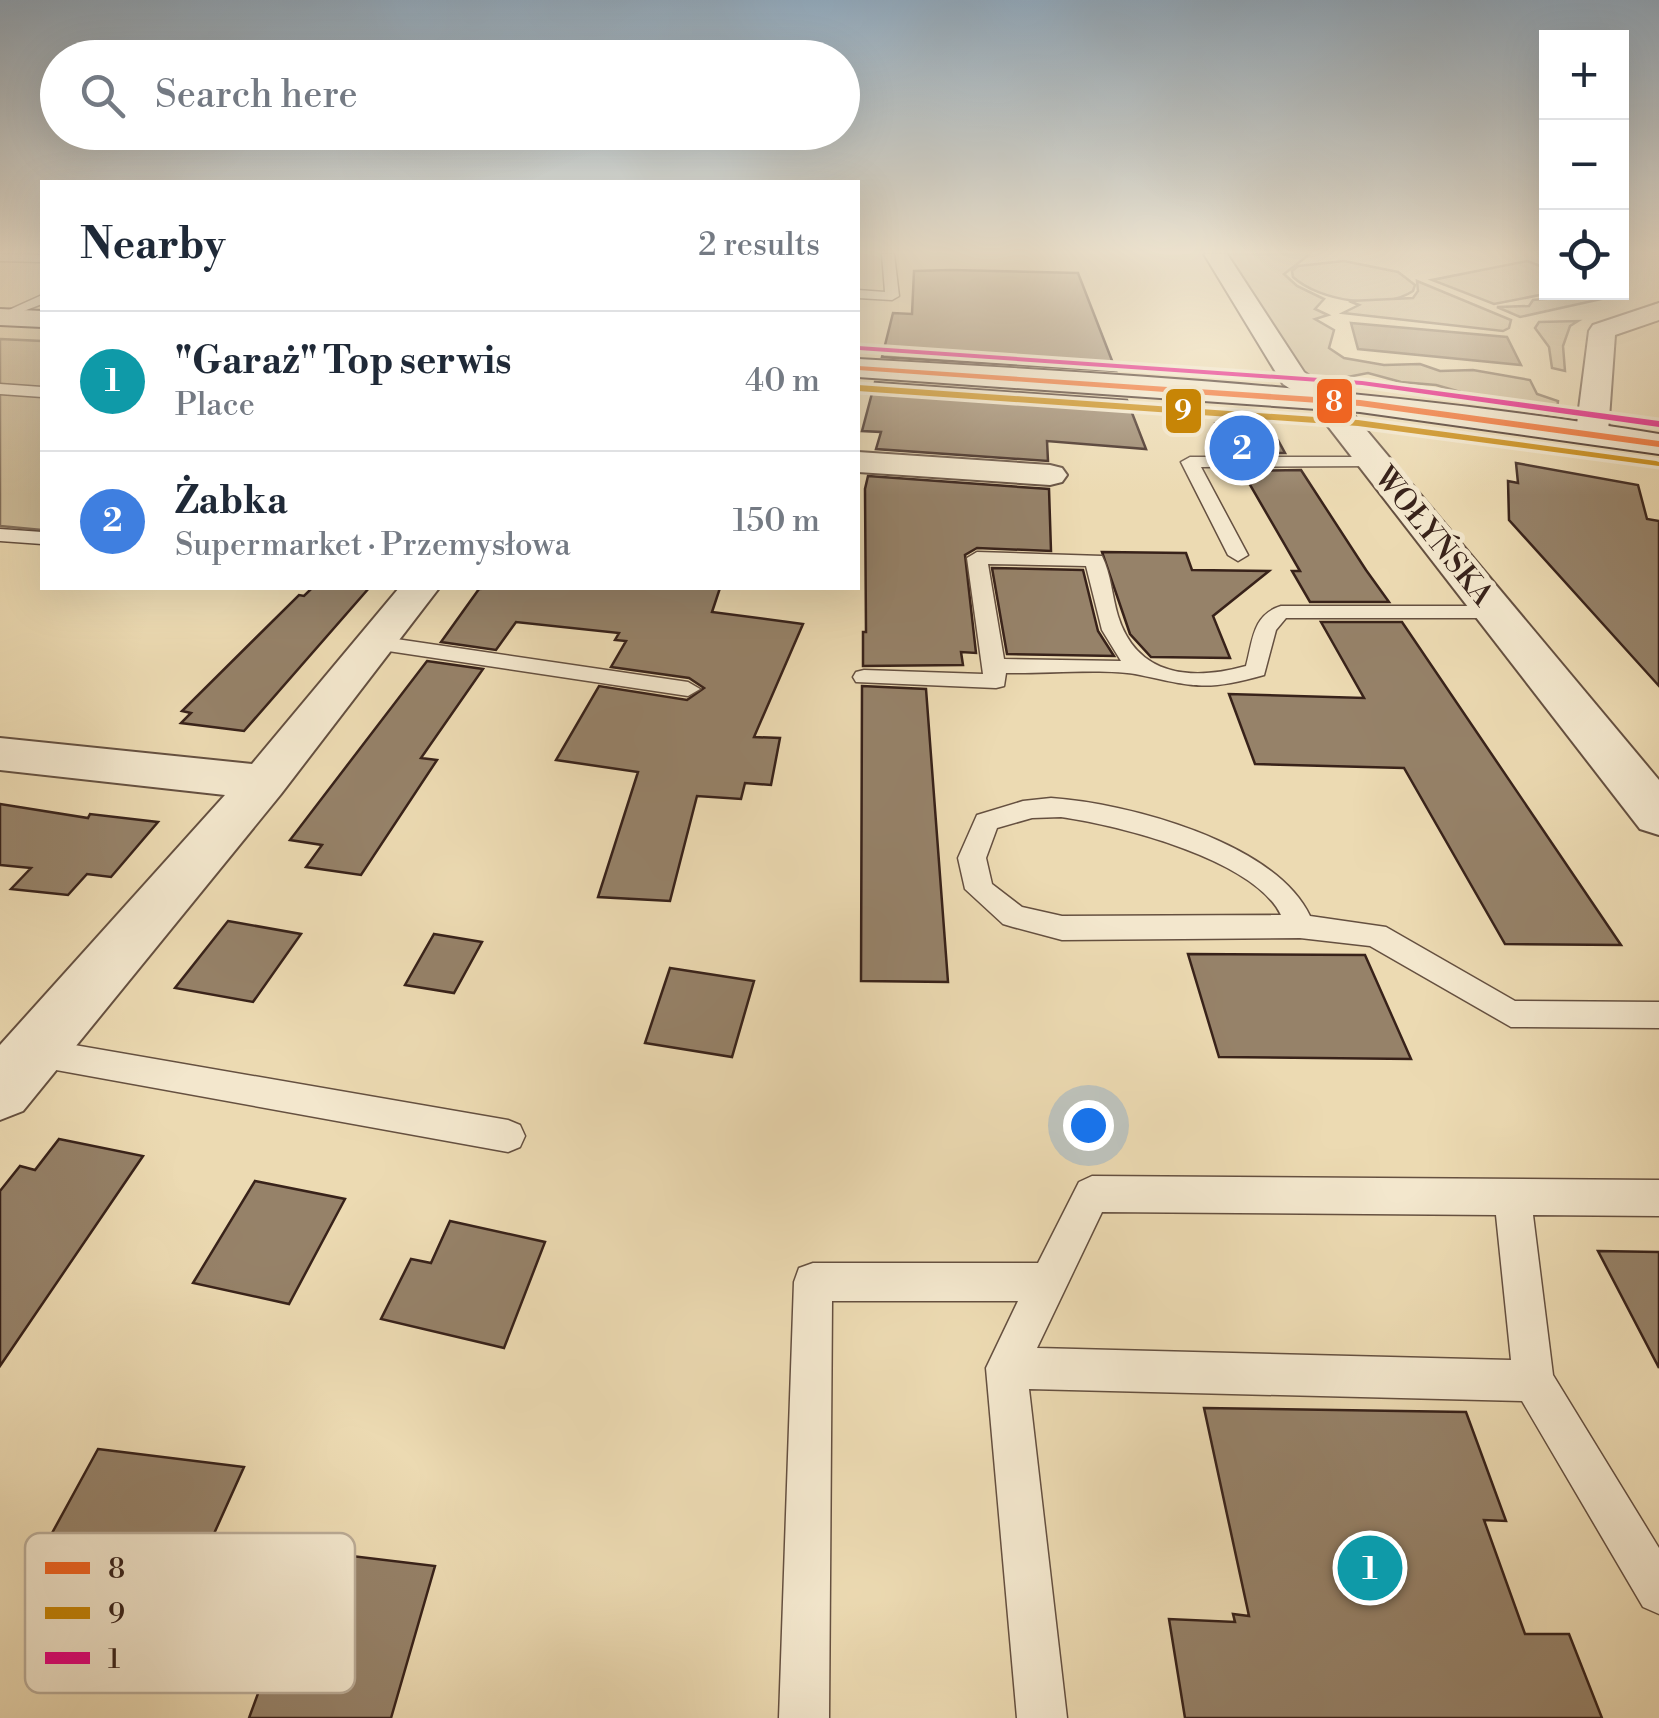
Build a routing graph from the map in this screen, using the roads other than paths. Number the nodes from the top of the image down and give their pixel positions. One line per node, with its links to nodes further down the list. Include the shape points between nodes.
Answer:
1 (1266, 334): 6 (street, WOŁYŃSKA, via 1293,378)
2 (1602, 334): 7 (street)
3 (860, 368): 6 (main road)
4 (0, 390): 5 (lane)
5 (40, 392)
6 (1321, 396): 7 (main road); 10 (main road, WOŁYŃSKA)
7 (1592, 432): 8 (main road)
8 (1659, 444)
9 (860, 462): 11 (street)
10 (1375, 462): 14 (lane, via 1190,462); 16 (main road, WOŁYŃSKA)
11 (1050, 475)
12 (0, 535): 13 (lane)
13 (40, 538)
14 (1238, 555)
15 (417, 590): 17 (street)
16 (1495, 612): 19 (lane, via 1282,612 1262,633 1264,652 1256,670 1191,680); 24 (main road, WOŁYŃSKA)
17 (376, 642): 21 (lane); 23 (street)
18 (994, 666): 19 (lane); 19 (lane, via 977,558 1095,560 1114,633); 20 (lane, via 996,681)
19 (1142, 668)
20 (864, 677)
21 (688, 689)
22 (0, 754): 23 (street)
23 (264, 782): 27 (street)
24 (1659, 816)
25 (1300, 926): 25 (lane, via 1062,928 1013,916 979,889 972,858 986,822 1017,809 1090,814 1213,847 1285,895); 26 (lane, via 1376,935 1511,1014)
26 (1659, 1016)
27 (34, 1052): 28 (street); 29 (lane)
28 (0, 1091)
29 (508, 1136)
30 (1513, 1198): 31 (lane); 32 (lane, via 1092,1194); 34 (lane)
31 (1659, 1198)
32 (1048, 1282): 33 (lane); 36 (lane, via 812,1282)
33 (1006, 1368): 34 (lane); 37 (lane)
34 (1533, 1381): 35 (lane)
35 (1659, 1591)
36 (804, 1718)
37 (1042, 1718)

